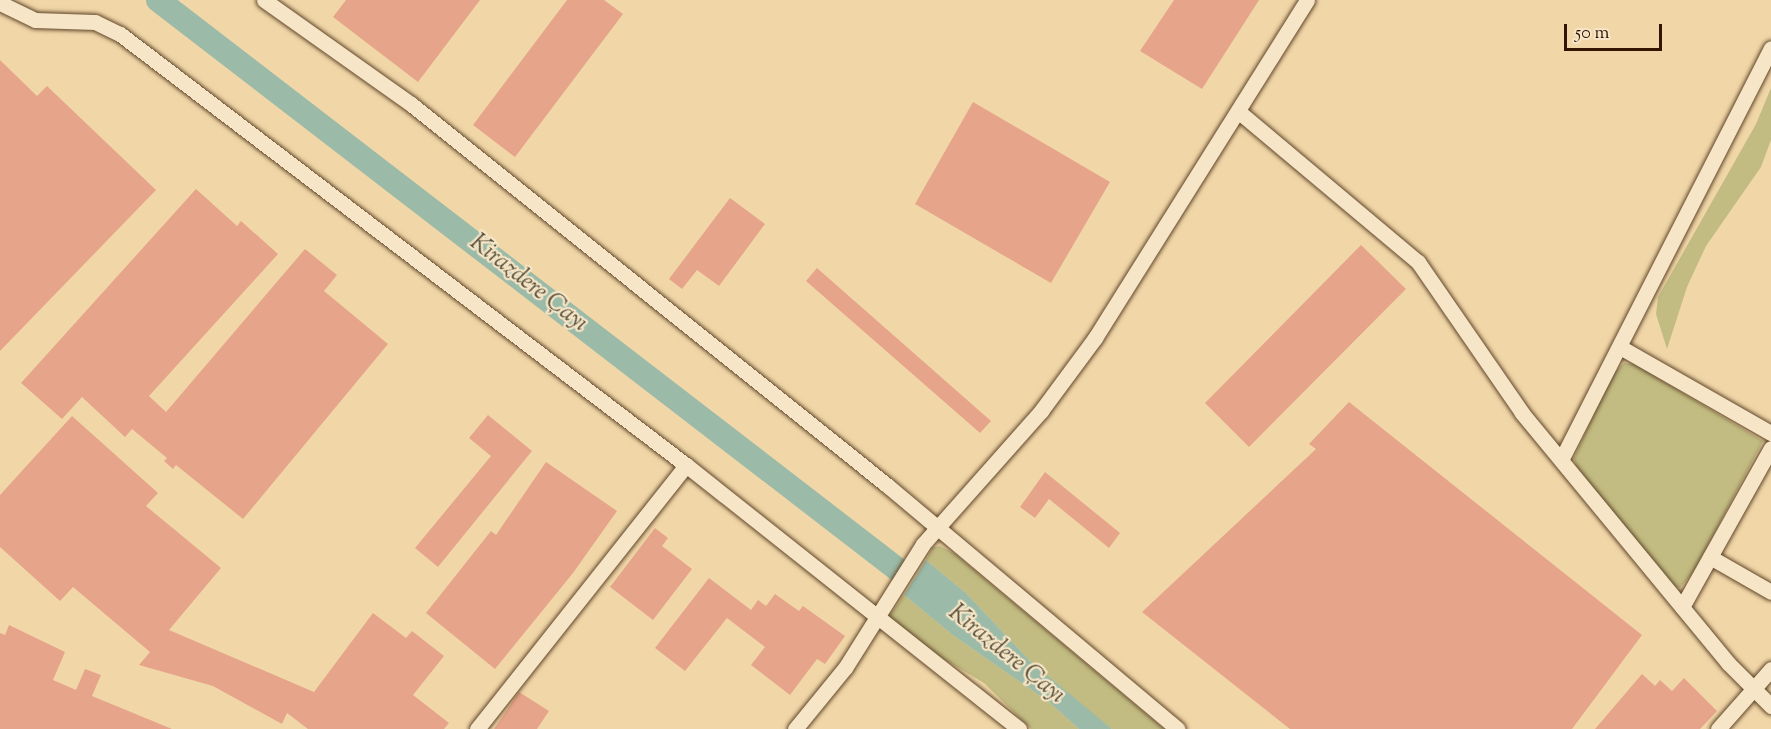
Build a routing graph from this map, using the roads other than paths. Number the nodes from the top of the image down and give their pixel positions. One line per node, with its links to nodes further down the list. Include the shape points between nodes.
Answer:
1 (264, 0): 11 (street, via 411,104)
2 (1307, 0): 5 (street)
3 (0, 3): 10 (street, via 35,20 95,22 120,34)
4 (1771, 48): 6 (street)
5 (1238, 111): 9 (street, via 1418,262 1522,413); 11 (street, via 1095,338 1041,411)
6 (1620, 347): 7 (street); 9 (street)
7 (1771, 433)
8 (1771, 448): 12 (street)
9 (1561, 460): 14 (street)
10 (686, 465): 15 (street); 19 (street)
11 (937, 528): 15 (street); 22 (street)
12 (1710, 557): 13 (street); 14 (street)
13 (1771, 592)
14 (1682, 607): 17 (street)
15 (878, 618): 20 (street, via 845,668); 21 (street)
16 (1771, 669): 17 (street)
17 (1753, 690): 18 (street); 23 (street)
18 (1771, 706)
19 (477, 729)
20 (795, 729)
21 (1019, 729)
22 (1178, 729)
23 (1718, 729)

